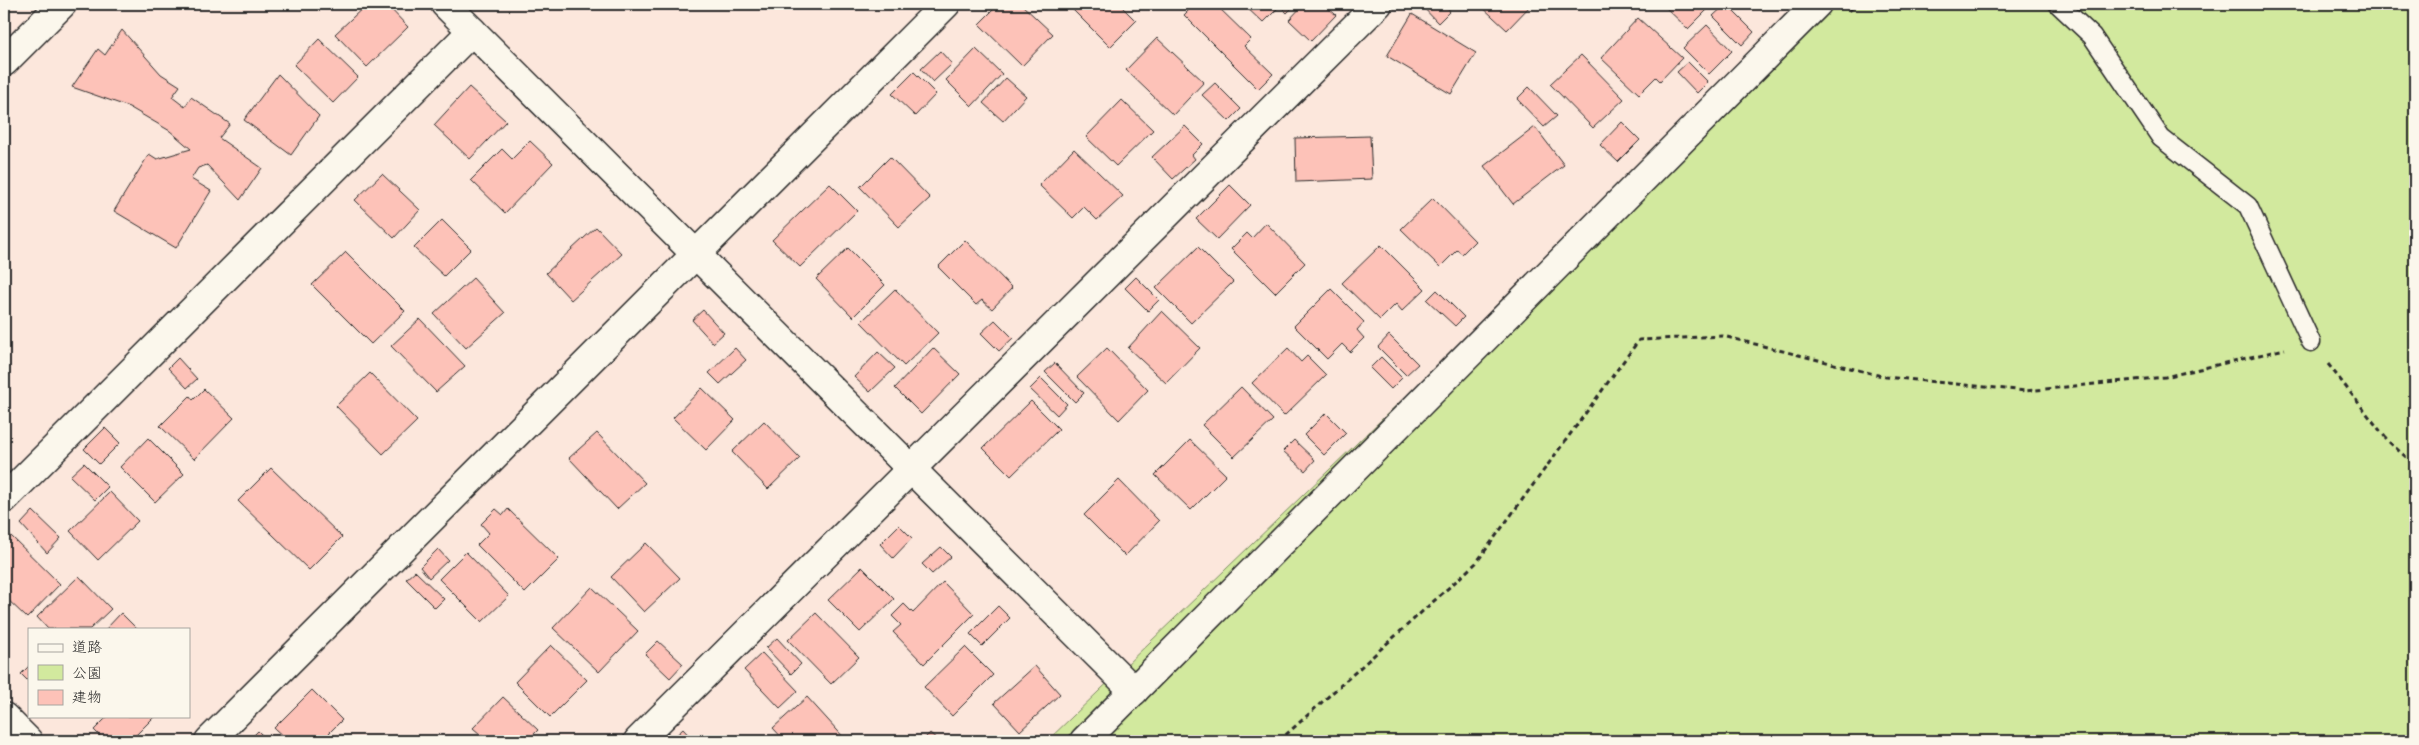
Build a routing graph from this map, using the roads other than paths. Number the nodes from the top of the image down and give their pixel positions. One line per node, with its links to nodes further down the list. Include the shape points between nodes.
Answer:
1 (62, 4): 8 (street)
2 (445, 4): 7 (street)
3 (946, 4): 9 (street)
4 (1378, 4): 11 (street)
5 (1817, 4): 13 (street)
6 (2058, 4): 10 (lane, via 2092,36 2162,138 2248,206)
7 (472, 31): 9 (street); 12 (street)
8 (4, 62)
9 (696, 255): 11 (street); 16 (street)
10 (2311, 342)
11 (909, 468): 13 (street); 17 (street)
12 (4, 499)
13 (1134, 691): 18 (street)
14 (4, 717): 15 (street)
15 (28, 741)
16 (208, 741)
17 (638, 741)
18 (1084, 741)

